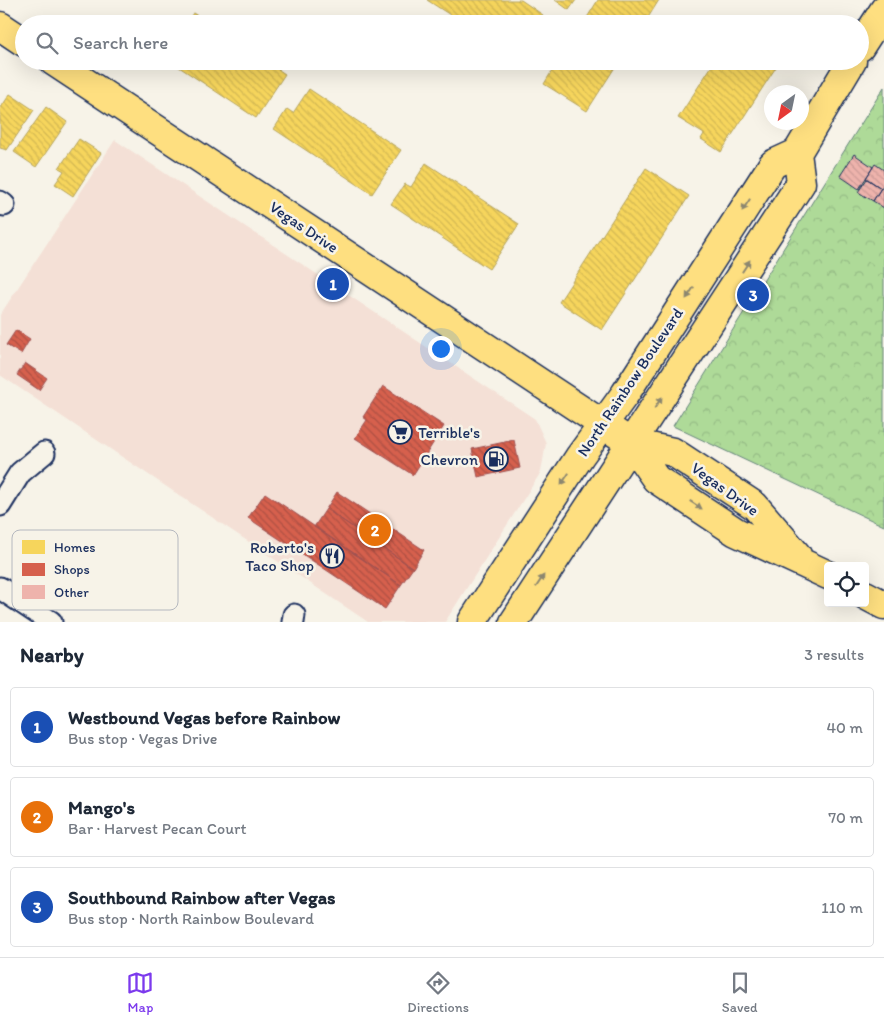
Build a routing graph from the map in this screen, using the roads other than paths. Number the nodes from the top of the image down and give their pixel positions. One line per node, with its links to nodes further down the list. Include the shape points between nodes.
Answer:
1 (884, 10): 3 (main road)
2 (0, 26): 4 (main road)
3 (869, 33)
4 (15, 36)
5 (67, 70): 8 (main road, Vegas Drive)
6 (847, 70): 7 (main road)
7 (797, 153): 8 (main road, North Rainbow Boulevard, one-way to 8, via 773,164); 9 (main road, North Rainbow Boulevard, one-way to 7, via 801,182)
8 (602, 425): 9 (main road, Vegas Drive); 19 (main road, North Rainbow Boulevard, one-way to 19)
9 (631, 444): 12 (main road, Vegas Drive, via 674,452 754,506 803,562); 20 (main road, North Rainbow Boulevard, one-way to 9)
10 (44, 453): 11 (street, via 20,473)
11 (0, 505)
12 (824, 573)
13 (0, 588): 14 (street)
14 (12, 596)
15 (869, 597): 16 (main road)
16 (884, 605)
17 (33, 610): 18 (street)
18 (51, 622)
19 (472, 622)
20 (514, 622)

